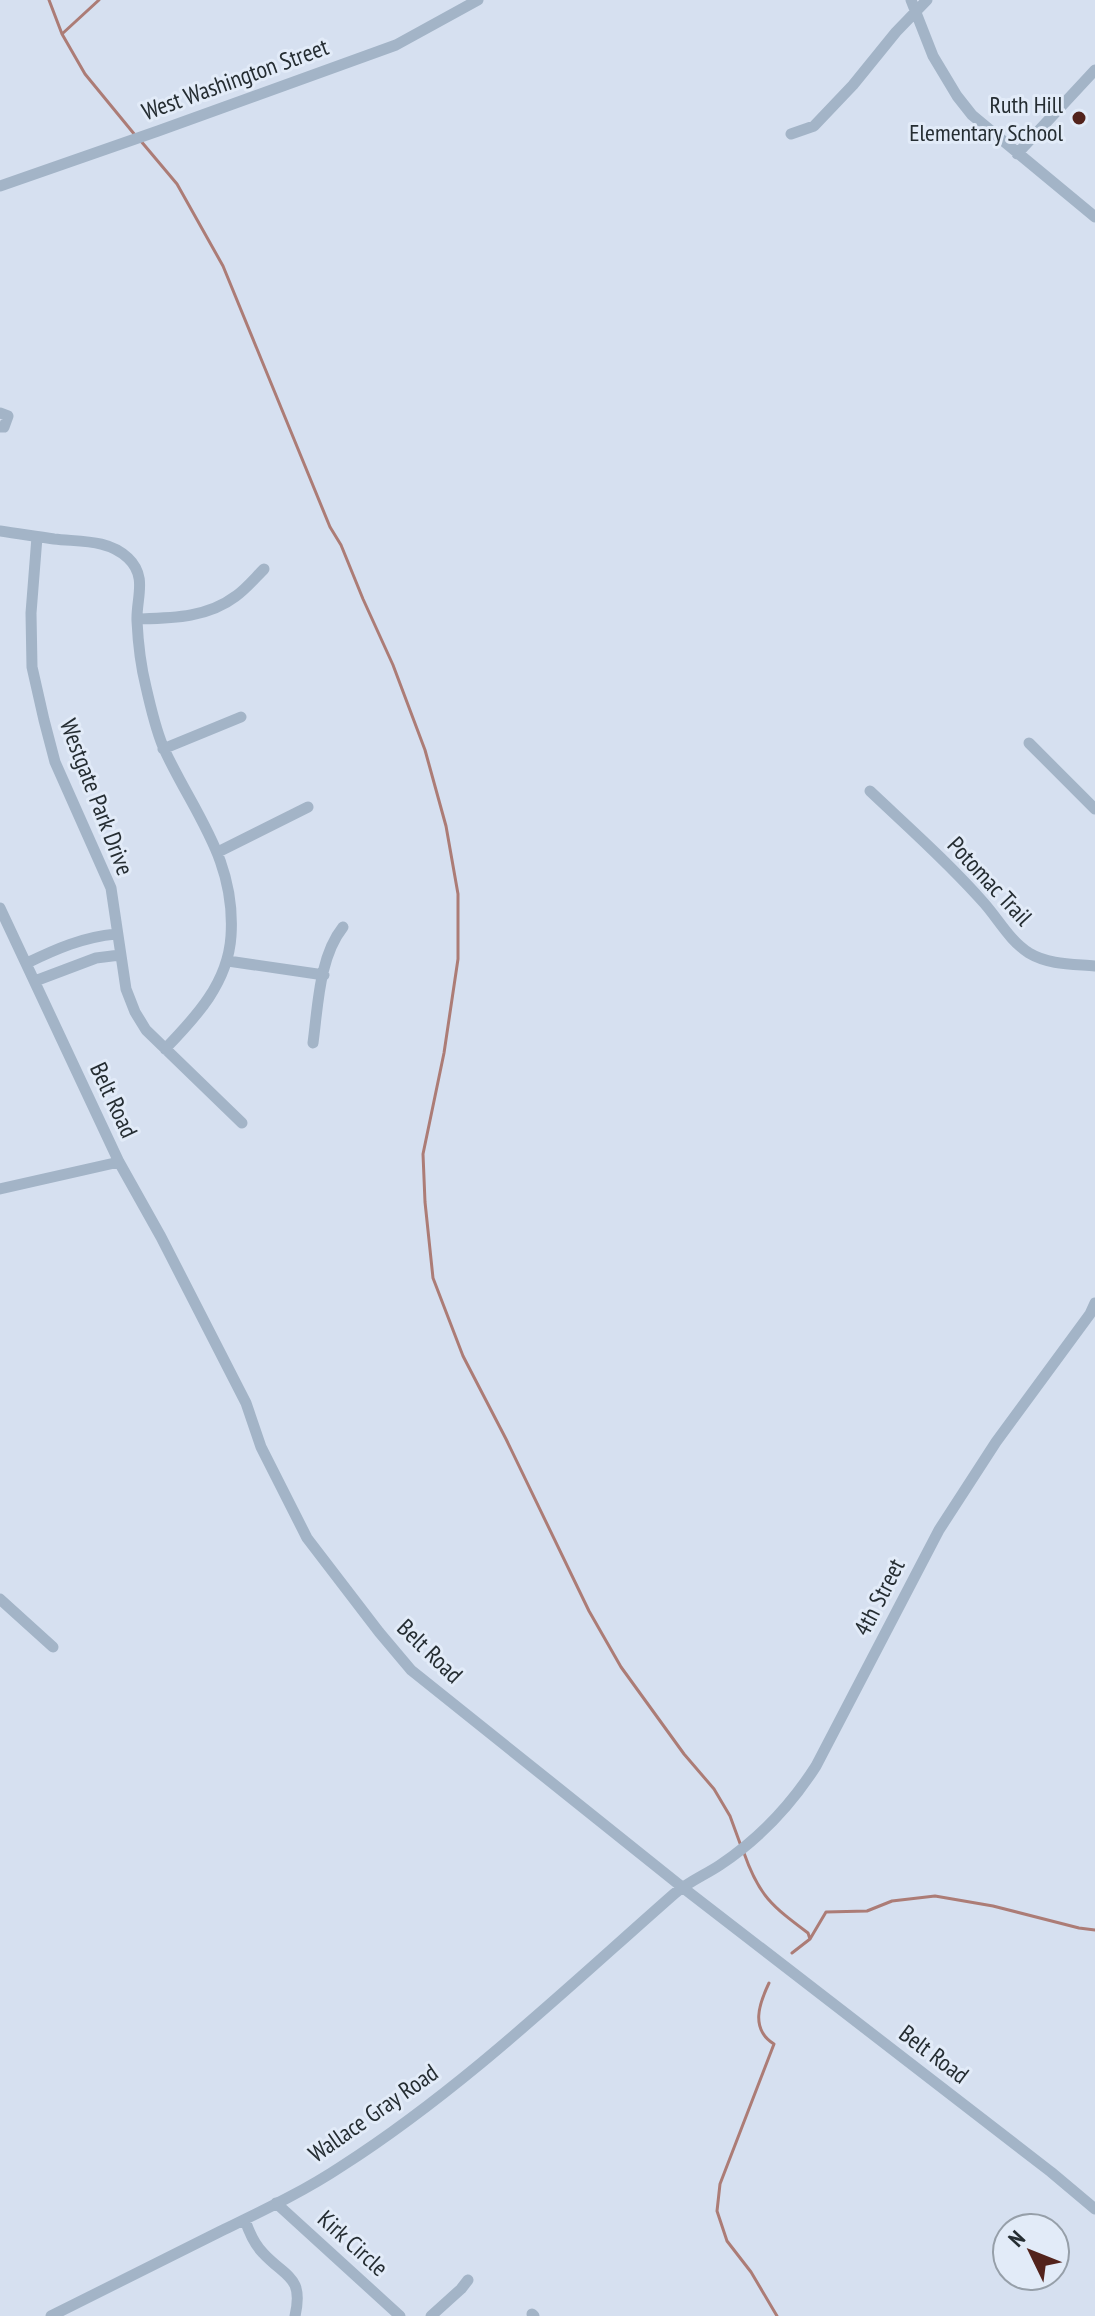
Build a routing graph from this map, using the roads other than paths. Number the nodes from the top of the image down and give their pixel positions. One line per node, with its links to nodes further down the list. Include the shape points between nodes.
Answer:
1 (478, 0): 7 (street, West Washington Street, via 396,45)
2 (927, 0): 3 (street)
3 (914, 5): 5 (street, via 814,126); 6 (street, via 933,56 957,96)
4 (1095, 70): 6 (street)
5 (791, 134)
6 (1017, 154): 8 (street)
7 (0, 186)
8 (1095, 217)
9 (0, 413): 10 (street, via 8,416)
10 (0, 427)
11 (0, 531): 12 (street)
12 (37, 537): 14 (street, via 93,541 128,559 141,583); 24 (street, Westgate Park Drive, via 32,667 55,762 111,888)
13 (264, 569): 14 (street, via 237,596 210,611)
14 (137, 619): 17 (street)
15 (241, 717): 17 (street)
16 (1029, 743): 20 (street)
17 (163, 749): 21 (street)
18 (870, 791): 28 (street, Potomac Trail, via 965,883 1013,940 1054,963)
19 (308, 807): 21 (street)
20 (1095, 809)
21 (218, 852): 26 (street, via 231,909)
22 (0, 908): 27 (street, Belt Road)
23 (343, 927): 29 (street, via 334,938)
24 (116, 934): 25 (street, Westgate Park Drive); 27 (street, via 77,941)
25 (120, 955): 30 (street, via 96,958); 32 (street, Westgate Park Drive, via 135,1012)
26 (228, 961): 29 (street); 32 (street, via 213,993)
27 (27, 963): 30 (street, Belt Road)
28 (1095, 966)
29 (324, 975): 31 (street)
30 (35, 981): 34 (street, Belt Road)
31 (313, 1043)
32 (165, 1049): 33 (street, Westgate Park Drive)
33 (242, 1123)
34 (119, 1162): 35 (street); 39 (street, Belt Road, via 246,1403 261,1447 307,1538 374,1625 411,1670)
35 (0, 1189)
36 (1093, 1312): 39 (street, 4th Street, via 996,1442 939,1530 795,1798 722,1864)
37 (0, 1599): 38 (street)
38 (53, 1647)
39 (682, 1887): 40 (street, Wallace Gray Road, via 541,2012 425,2105 340,2168); 41 (street, Belt Road)
40 (276, 2203): 42 (street, Wallace Gray Road); 46 (street, Kirk Circle)
41 (1095, 2209)
42 (245, 2220): 44 (street, Wallace Gray Road); 45 (street, via 259,2250 297,2287)
43 (468, 2280): 47 (street)
44 (51, 2316)
45 (295, 2316)
46 (400, 2316)
47 (431, 2316)

